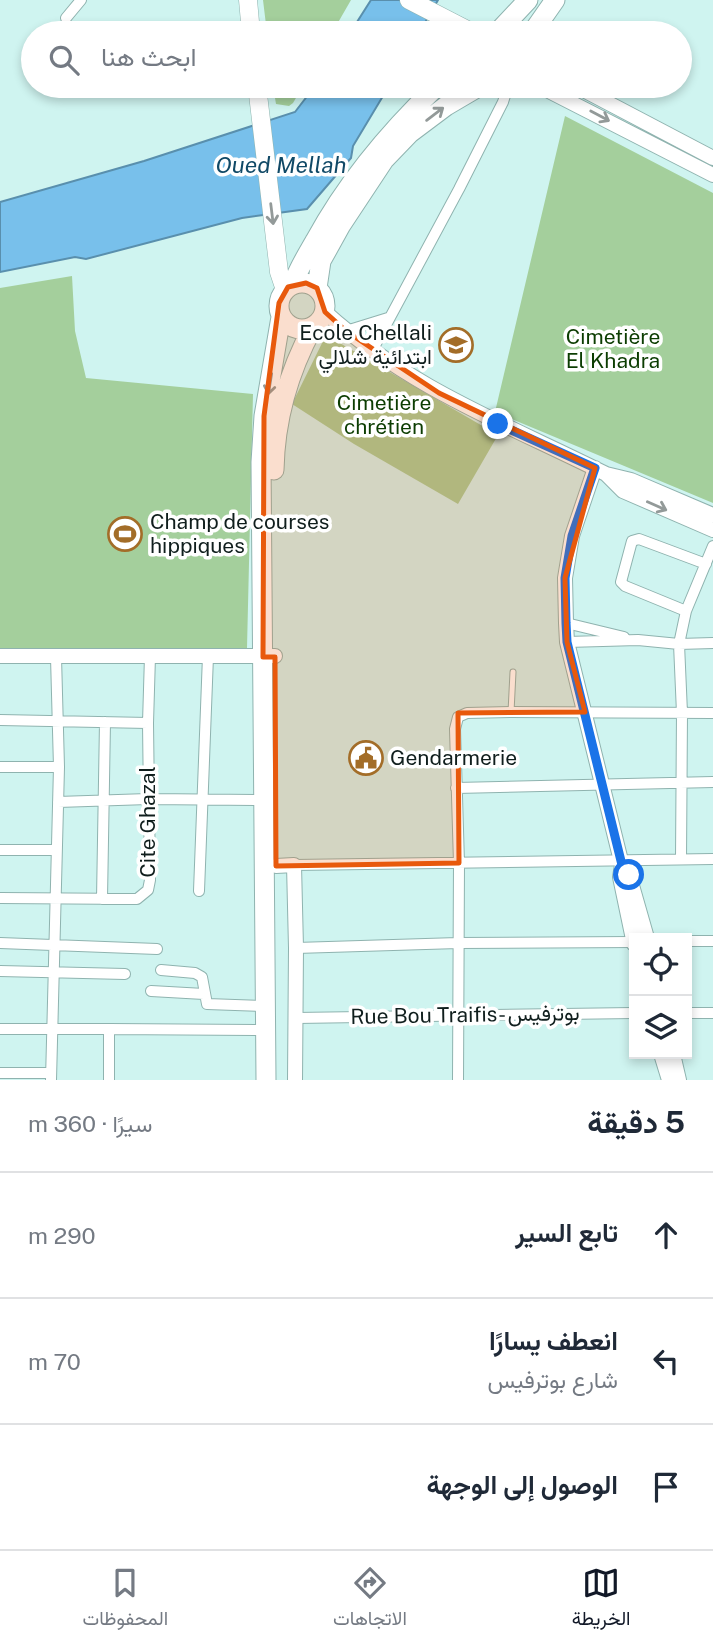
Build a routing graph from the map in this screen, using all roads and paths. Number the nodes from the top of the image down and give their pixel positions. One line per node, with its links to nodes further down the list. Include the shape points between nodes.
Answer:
1 (81, 0): 6 (street)
2 (248, 0): 7 (main road)
3 (409, 0): 8 (main road)
4 (528, 0): 9 (highway)
5 (555, 0): 10 (highway)
6 (66, 18)
7 (250, 21)
8 (450, 21)
9 (508, 21)
10 (540, 21)
11 (259, 98): 19 (main road, one-way to 19, via 279,272)
12 (426, 98): 19 (highway, via 351,182)
13 (460, 98): 20 (highway, one-way to 13, via 321,261 384,160 410,133)
14 (504, 98): 22 (street)
15 (562, 98): 18 (street, one-way to 18)
16 (599, 98): 17 (street)
17 (713, 158)
18 (713, 176)
19 (289, 287): 20 (highway, via 306,283); 21 (highway, via 279,303)
20 (317, 288): 23 (highway, via 324,299)
21 (281, 317): 23 (highway, via 299,329); 40 (highway, one-way to 40, via 261,462)
22 (388, 318): 24 (street); 25 (street)
23 (319, 319): 24 (street); 40 (highway, via 282,401 274,456)
24 (346, 331): 25 (street)
25 (372, 352): 26 (street, via 439,393)
26 (600, 471): 27 (street); 28 (street, one-way to 28, via 623,491); 32 (street, via 572,536 565,578)
27 (713, 515)
28 (713, 530)
29 (713, 546): 30 (street)
30 (706, 564): 31 (street); 31 (street, via 639,539 632,541 621,582)
31 (686, 611): 36 (street)
32 (566, 623): 33 (street); 34 (street)
33 (638, 640): 34 (street); 36 (street)
34 (567, 642): 44 (street)
35 (713, 643): 36 (street)
36 (679, 644): 45 (street)
37 (0, 656): 41 (street)
38 (150, 656): 39 (street); 41 (street); 50 (street, Cite Ghazal)
39 (208, 656): 40 (street); 59 (street)
40 (269, 656): 60 (highway); 68 (highway)
41 (56, 657): 48 (street)
42 (513, 672): 43 (lane)
43 (511, 712): 44 (street); 56 (street, via 458,717)
44 (585, 712): 45 (street); 55 (street)
45 (682, 713): 46 (street); 54 (street)
46 (713, 713)
47 (0, 720): 48 (street)
48 (59, 722): 49 (street); 52 (street)
49 (105, 722): 50 (street); 58 (street)
50 (148, 723): 57 (street, Cite Ghazal)
51 (0, 767): 52 (street)
52 (59, 767): 61 (street)
53 (713, 782): 54 (street)
54 (680, 783): 55 (street); 64 (street)
55 (604, 786): 56 (street); 66 (street)
56 (456, 788): 67 (street)
57 (148, 799): 58 (street); 59 (street); 72 (street, Cite Ghazal, via 148,890 137,899)
58 (104, 800): 61 (street); 72 (street)
59 (202, 800): 60 (street); 69 (street)
60 (264, 800): 89 (highway)
61 (58, 802): 63 (street)
62 (0, 850): 63 (street)
63 (56, 850): 71 (street)
64 (681, 859): 65 (street); 66 (street)
65 (713, 859)
66 (622, 862): 67 (street); 73 (street, via 620,877); 74 (street)
67 (459, 863): 68 (street); 78 (street)
68 (285, 866): 81 (street); 105 (highway)
69 (200, 891)
70 (0, 898): 71 (street, Cite Ghazal)
71 (54, 899): 72 (street, Cite Ghazal); 80 (street)
72 (102, 899)
73 (632, 933)
74 (646, 933)
75 (692, 941): 76 (street)
76 (713, 941)
77 (0, 943): 80 (street)
78 (458, 943): 79 (street); 81 (street); 93 (street)
79 (629, 943)
80 (54, 944): 82 (street); 85 (street)
81 (296, 948): 94 (street)
82 (157, 949)
83 (161, 970): 88 (street, via 202,977)
84 (0, 971): 85 (street)
85 (53, 972): 86 (street); 96 (street)
86 (125, 974)
87 (151, 991): 88 (street)
88 (204, 995): 89 (street, via 207,1004)
89 (264, 1006): 98 (highway)
90 (629, 1013): 93 (street, Rue Bou Traifis- بوترفيس)
91 (692, 1013): 92 (street)
92 (713, 1013)
93 (459, 1014): 94 (street, Rue Bou Traifis- بوترفيس); 107 (street)
94 (296, 1018): 106 (street)
95 (0, 1029): 96 (street)
96 (52, 1029): 97 (street); 102 (street)
97 (110, 1029): 98 (street); 103 (street)
98 (264, 1030): 104 (highway)
99 (662, 1059): 108 (street)
100 (674, 1059): 109 (street)
101 (0, 1073): 102 (street)
102 (51, 1076)
103 (109, 1080)
104 (266, 1080)
105 (277, 1080)
106 (295, 1080)
107 (458, 1080)
108 (668, 1080)
109 (679, 1080)

